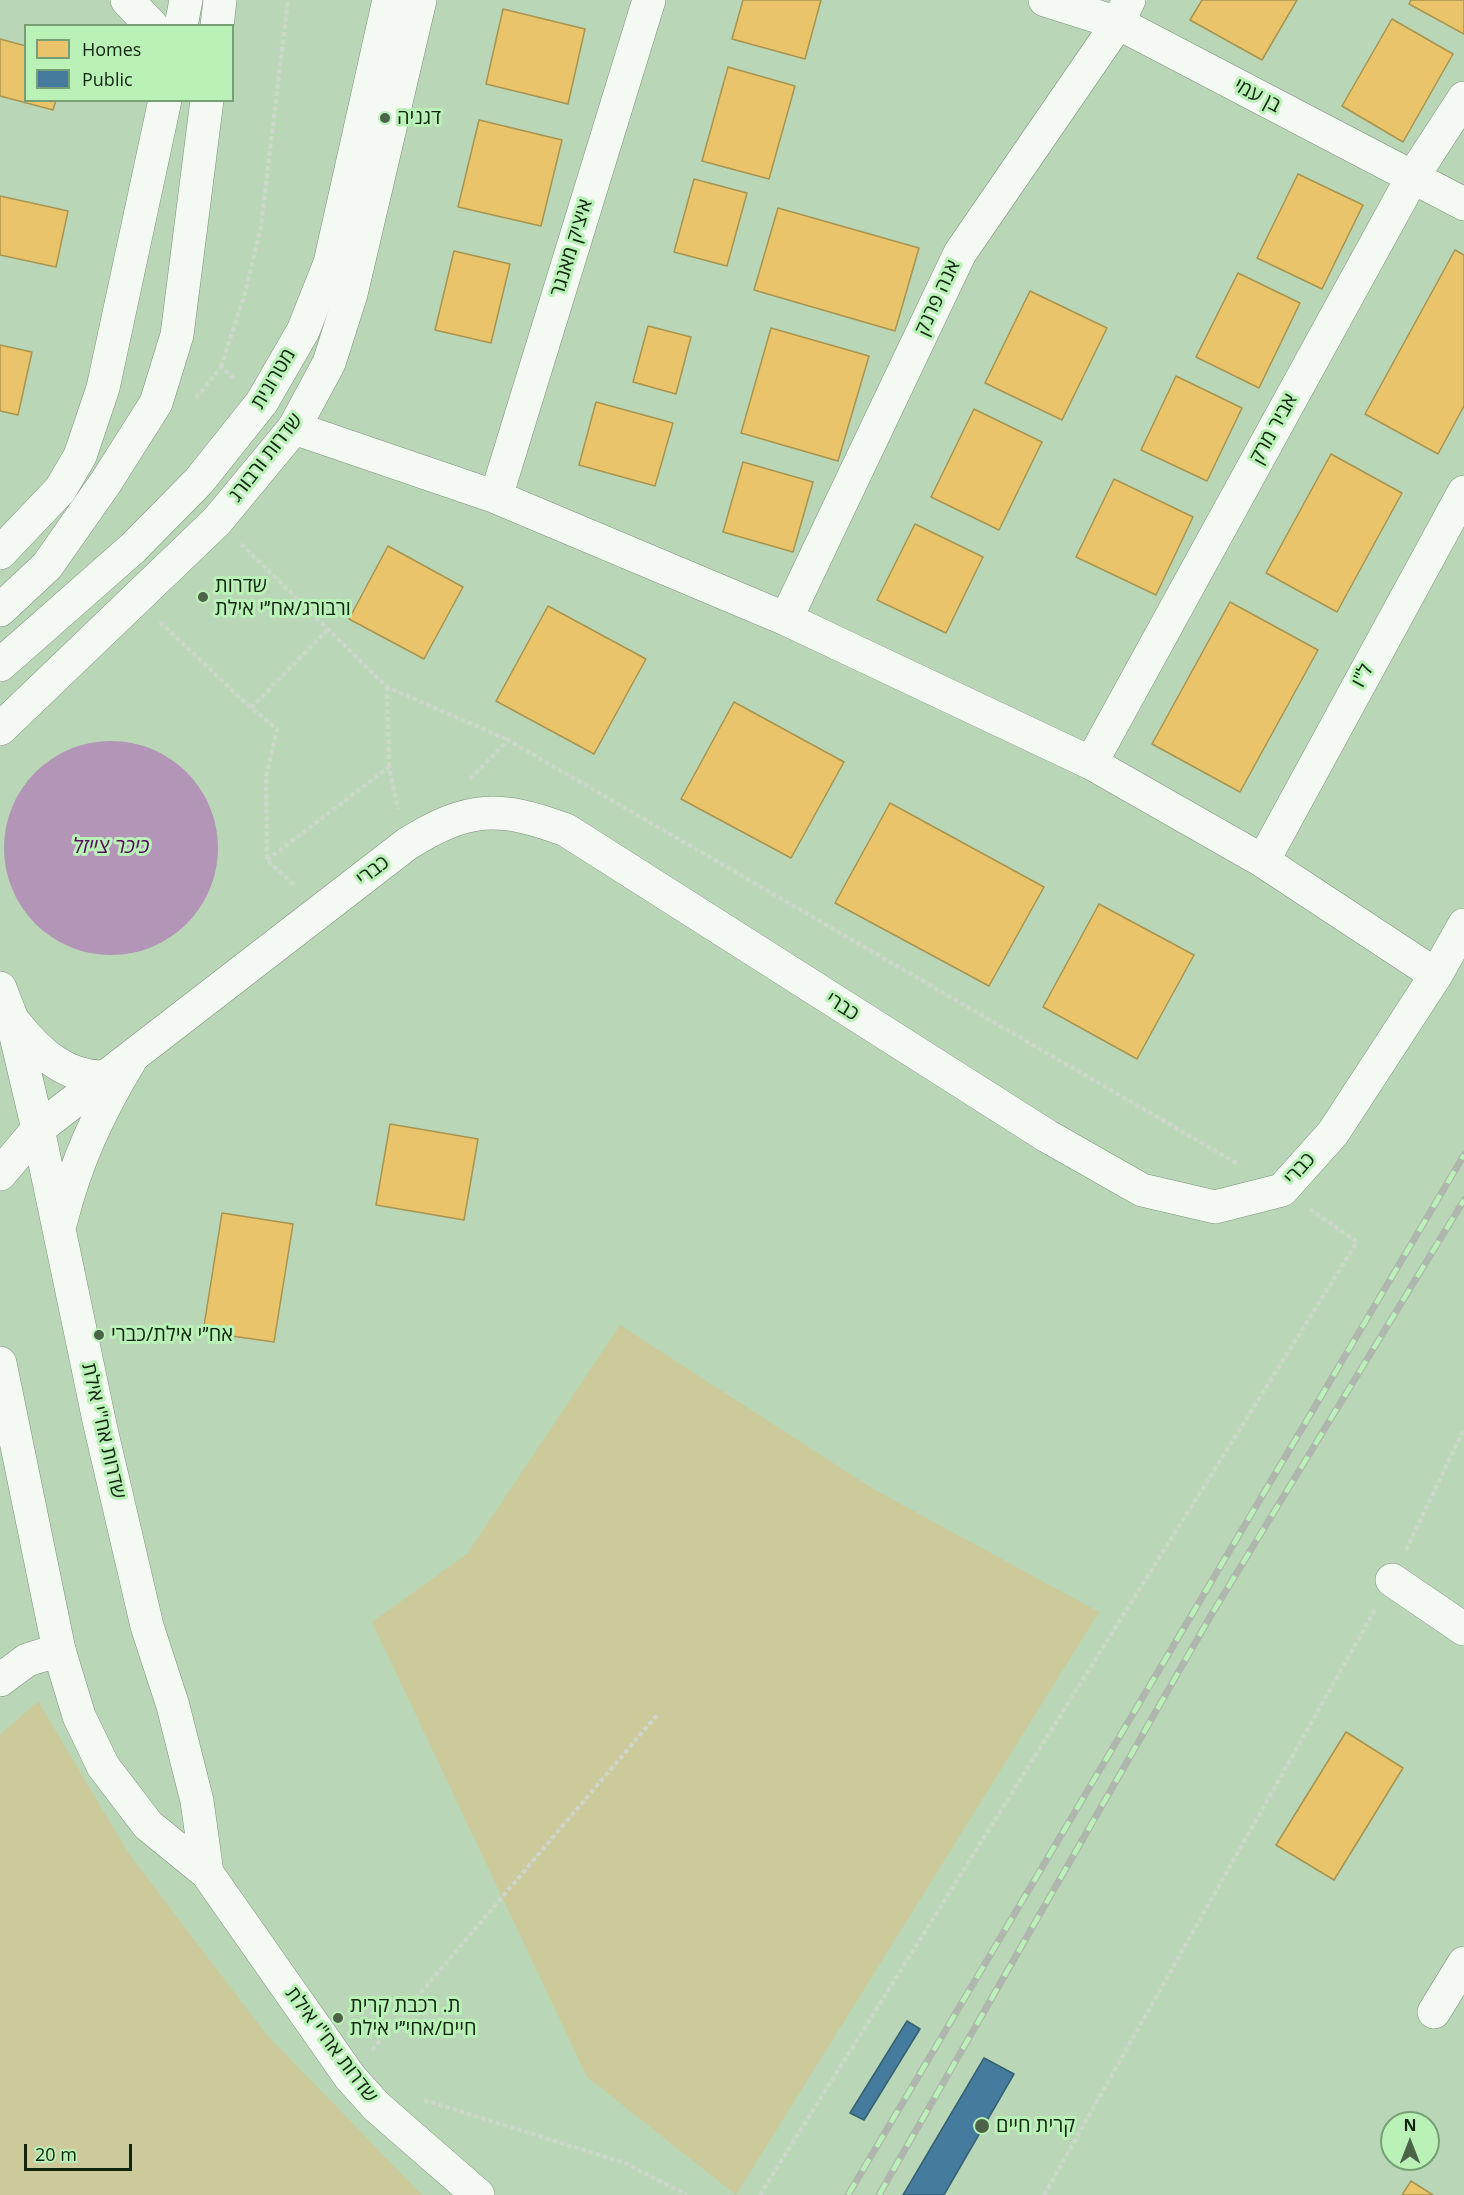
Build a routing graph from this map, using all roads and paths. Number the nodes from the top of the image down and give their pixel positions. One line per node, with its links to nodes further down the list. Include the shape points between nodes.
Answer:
1 (127, 0): 10 (street)
2 (186, 0): 11 (street)
3 (220, 0): 12 (street)
4 (288, 0): 18 (path, via 261,226)
5 (389, 0): 19 (street, מטרונית, via 330,263 303,331)
6 (420, 0): 21 (street, שדרות ורבורג, via 351,294 329,363)
7 (649, 0): 23 (street, איציק מאנגר)
8 (1045, 0): 9 (street, בן עמי)
9 (1124, 12): 16 (street, בן עמי); 28 (street, אנה פרנק, via 960,253)
10 (150, 24)
11 (181, 24)
12 (217, 24)
13 (1464, 98): 16 (street, אביר מרק)
14 (165, 102): 25 (street, via 103,388 80,456 60,490)
15 (207, 102): 20 (street, via 177,335)
16 (1412, 178): 17 (street, בן עמי); 35 (street, אביר מרק)
17 (1464, 204)
18 (221, 367): 19 (path); 20 (path, via 193,402)
19 (262, 402): 30 (street, מטרונית, via 199,481 133,548)
20 (156, 403): 27 (street, via 47,566)
21 (294, 428): 23 (street); 24 (street, שדרות ורבורג)
22 (1464, 492): 40 (street, ל"ו)
23 (496, 497): 28 (street)
24 (217, 521): 26 (street, שדרות ורבורג); 29 (path)
25 (0, 553)
26 (136, 599): 32 (path); 33 (street, שדרות ורבורג)
27 (0, 610)
28 (786, 619): 35 (street)
29 (329, 628): 31 (path); 32 (path)
30 (0, 666)
31 (387, 687): 34 (path); 36 (path)
32 (251, 708): 39 (path, via 277,729 266,777)
33 (0, 729)
34 (508, 740): 37 (path); 49 (path)
35 (1091, 763): 40 (street)
36 (389, 767): 38 (path); 39 (path)
37 (469, 780)
38 (407, 844): 41 (street, כברי); 49 (street, כברי, via 439,825 484,813 533,818 566,830 1047,1136 1142,1190 1215,1208)
39 (267, 861): 41 (path)
40 (1263, 861): 43 (street)
41 (322, 910): 46 (street, כברי)
42 (1464, 925): 43 (street, כברי)
43 (1436, 975): 49 (street, כברי, via 1333,1133)
44 (0, 988): 45 (street, שדרות אח"י אילת)
45 (12, 1019): 46 (street, via 50,1060 84,1076); 47 (street, שדרות אח"י אילת)
46 (119, 1068): 47 (street, כברי); 50 (street, via 72,1176)
47 (38, 1129): 48 (street, כברי); 50 (street, שדרות אח"י אילת)
48 (0, 1174)
49 (1282, 1190): 65 (path, via 1357,1242)
50 (59, 1228): 58 (street, שדרות אח"י אילת, via 145,1615 197,1801)
51 (0, 1363): 55 (street, שדרות אח"י אילת)
52 (1464, 1429): 53 (path)
53 (1392, 1580): 54 (street); 66 (path)
54 (1464, 1629)
55 (58, 1650): 56 (street, via 27,1660); 58 (street, שדרות אח"י אילת, via 79,1716 103,1766 148,1826)
56 (0, 1680)
57 (657, 1715): 61 (path)
58 (207, 1873): 61 (street, שדרות אח"י אילת)
59 (1464, 1964): 60 (street)
60 (1434, 2012)
61 (350, 2077): 63 (street, שדרות אח"י אילת, via 376,2106)
62 (416, 2098): 64 (path, via 625,2163)
63 (478, 2195)
64 (687, 2195)
65 (760, 2195)
66 (1044, 2195)

